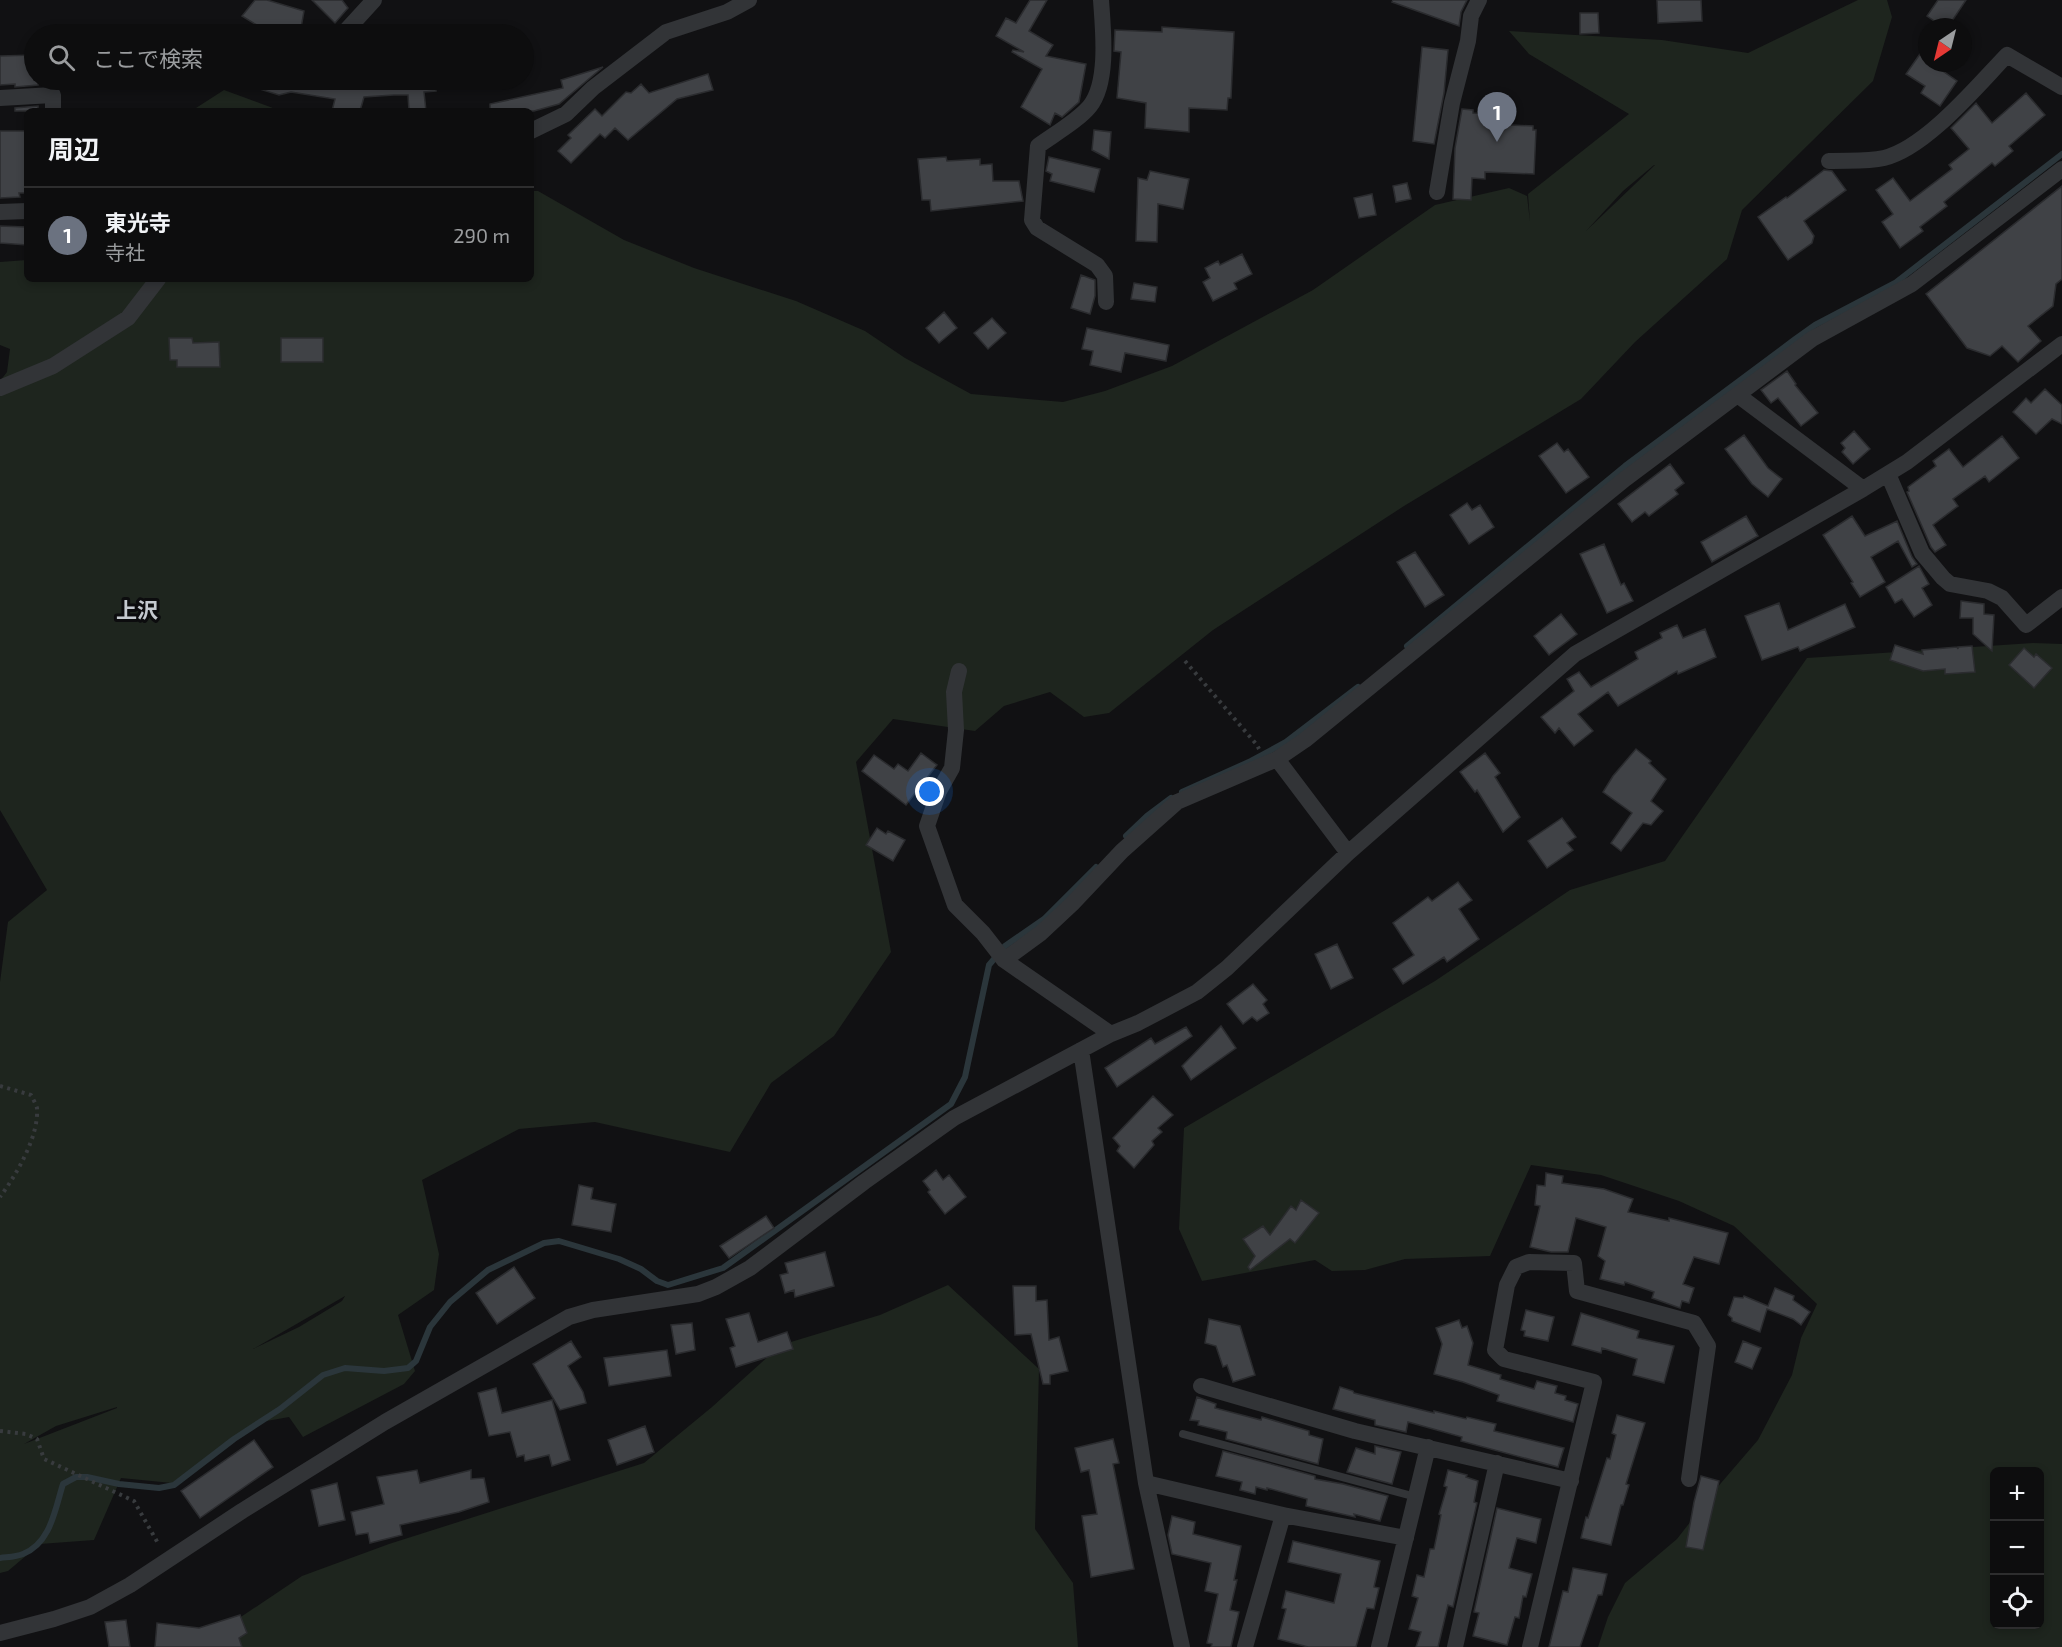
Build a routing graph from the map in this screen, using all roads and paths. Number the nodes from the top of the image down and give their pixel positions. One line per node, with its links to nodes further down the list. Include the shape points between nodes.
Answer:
1 (374, 0): 5 (street)
2 (749, 0): 9 (street, via 727,12 666,32 566,114)
3 (1101, 0): 16 (street, via 1104,43 1098,89 1089,108 1038,146 1032,220 1037,228 1097,265 1105,276)
4 (1479, 0): 12 (street, via 1471,16)
5 (352, 24)
6 (2062, 87): 10 (street, via 2007,55 1933,130 1904,152 1883,158)
7 (0, 98): 8 (street, via 53,95)
8 (53, 108)
9 (534, 130)
10 (1829, 161)
11 (2062, 169): 19 (street, via 1911,284 1812,339)
12 (1437, 192)
13 (24, 211): 14 (street)
14 (0, 212)
15 (156, 282): 18 (street, via 128,318 53,366)
16 (1106, 302)
17 (2062, 344): 20 (street)
18 (0, 388)
19 (1739, 396): 21 (street); 25 (street, via 1624,479 1305,740)
20 (1888, 474): 21 (street); 22 (street, via 1922,553 1950,584 1988,591 2002,598 2026,625)
21 (1863, 489): 26 (street, via 1575,654)
22 (2062, 597)
23 (1185, 661): 25 (path)
24 (958, 671): 27 (street, via 952,768 927,826 956,905)
25 (1271, 761): 26 (street); 27 (street, via 1176,802 1122,850 1041,933)
26 (1348, 852): 28 (street, via 1249,948 1197,992)
27 (1004, 960): 28 (street)
28 (1111, 1034): 29 (street)
29 (1081, 1050): 39 (street); 43 (street, via 954,1118 733,1278 698,1293 569,1317 385,1422)
30 (0, 1086): 31 (path, via 31,1095 37,1107 33,1137)
31 (0, 1197)
32 (1201, 1386): 35 (street)
33 (0, 1431): 43 (path, via 37,1439 44,1459 134,1501)
34 (1183, 1434): 40 (lane)
35 (1428, 1448): 36 (street); 40 (street)
36 (1497, 1463): 38 (street); 48 (street)
37 (1689, 1479): 38 (street, via 1708,1346 1694,1323 1577,1291 1574,1263 1529,1262 1516,1267 1507,1285 1495,1350 1504,1359 1594,1382)
38 (1571, 1481): 49 (street)
39 (1146, 1483): 41 (street); 45 (street)
40 (1416, 1497): 42 (street)
41 (1282, 1515): 42 (street); 46 (street)
42 (1406, 1538): 47 (street)
43 (168, 1560): 44 (street, via 90,1607)
44 (0, 1633)
45 (1182, 1647)
46 (1245, 1647)
47 (1379, 1647)
48 (1455, 1647)
49 (1530, 1647)

